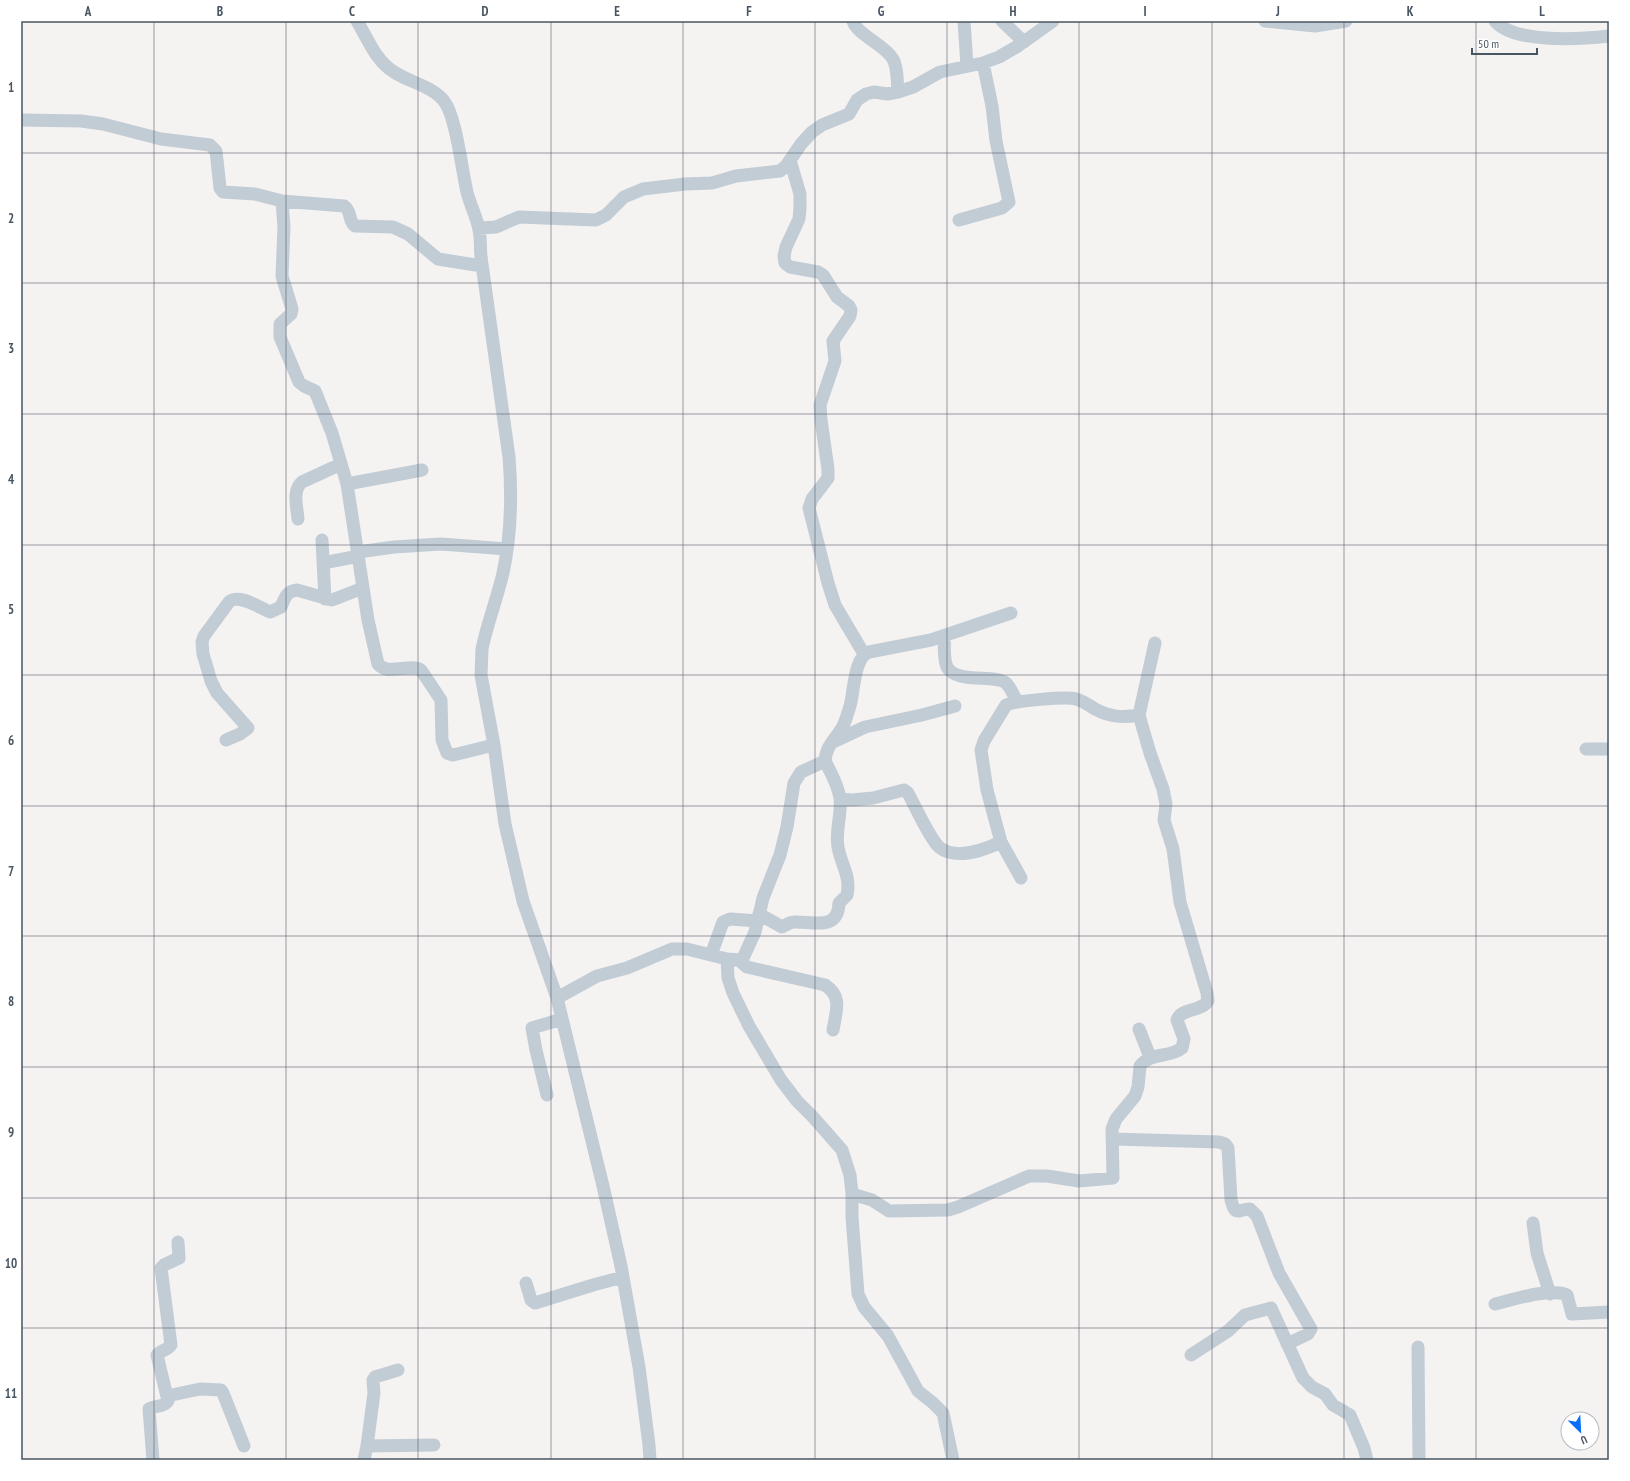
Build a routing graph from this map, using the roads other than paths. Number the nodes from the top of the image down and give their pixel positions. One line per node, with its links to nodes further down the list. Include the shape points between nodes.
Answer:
1 (357, 21): 18 (street, via 372,50 385,65 395,73 429,89 446,105 454,128 468,197)
2 (853, 21): 13 (street, via 857,29 870,37 892,58)
3 (964, 21): 12 (street)
4 (1002, 21): 10 (street)
5 (1054, 21): 10 (street)
6 (1265, 21): 7 (street, via 1315,26)
7 (1346, 21)
8 (1496, 21): 9 (street, via 1506,29 1562,40)
9 (1609, 36)
10 (1024, 42): 11 (street, via 1006,54)
11 (983, 63): 12 (street); 17 (street, via 1009,202 1002,208)
12 (967, 66): 13 (street, via 940,72)
13 (898, 92): 15 (street, via 872,92 861,96 849,114 812,132)
14 (21, 120): 16 (street, via 81,121 161,139 210,145 216,151 222,190)
15 (790, 160): 18 (street, via 780,171 736,176 712,183 663,186 634,192 596,220 519,217 496,227); 33 (street, via 800,194 800,208 799,219 786,247 785,262 790,267 823,275 837,297 851,310 850,316 833,341 835,361 820,405 828,478 812,499 809,508 835,605)
16 (282, 201): 19 (street, via 344,206 348,209 355,226 393,227 408,234 438,259); 20 (street, via 282,276 292,308 291,314 280,324 280,337 299,382 315,391)
17 (959, 220)
18 (479, 228): 19 (street)
19 (482, 266): 25 (street, via 509,458 510,508)
20 (341, 464): 22 (street); 23 (street, via 298,485)
21 (422, 470): 22 (street)
22 (347, 484): 26 (street)
23 (298, 519)
24 (322, 540): 27 (street)
25 (507, 549): 26 (street, via 441,544 394,547); 39 (street, via 481,659 482,680)
26 (359, 554): 27 (street); 28 (street)
27 (323, 563): 29 (street)
28 (363, 588): 29 (street, via 336,599); 39 (street, via 378,664 387,669 421,670 441,700 442,740 447,754 453,755)
29 (325, 598): 37 (street, via 293,590 286,595 281,607 270,612 252,603 233,599 206,632 202,642 203,654 214,687 248,728)
30 (1011, 613): 31 (street)
31 (944, 636): 33 (street); 34 (street, via 949,669 968,678 1004,682)
32 (1155, 643): 36 (street)
33 (864, 654): 38 (street, via 856,673 846,719)
34 (1017, 702): 36 (street, via 1076,698 1102,713 1116,717); 44 (street, via 1004,708 981,750 987,790)
35 (955, 706): 38 (street, via 865,727)
36 (1139, 715): 53 (street, via 1163,789 1166,804 1164,820 1173,849 1180,902 1208,1001 1205,1005 1177,1017 1184,1039 1182,1048 1165,1055)
37 (226, 740)
38 (830, 744): 42 (street)
39 (494, 745): 49 (street, via 505,824 523,901)
40 (1586, 749): 41 (street)
41 (1609, 749)
42 (825, 761): 43 (street, via 834,778); 46 (street, via 801,772 794,783 780,855 763,898)
43 (840, 799): 44 (street, via 873,798 904,790 941,848 970,854); 46 (street, via 837,845 848,882 846,895 839,903 836,916 820,924 793,922 782,927)
44 (1001, 842): 45 (street)
45 (1021, 878)
46 (759, 918): 47 (street, via 723,922); 48 (street, via 744,956)
47 (711, 955): 48 (street); 49 (street, via 688,949 672,949 627,968 598,976)
48 (733, 960): 52 (street, via 747,967 825,985 833,990 837,999); 56 (street, via 730,985 749,1026 784,1086 842,1150 850,1175)
49 (557, 998): 50 (street)
50 (562, 1019): 54 (street, via 532,1028); 59 (street)
51 (1139, 1029): 53 (street)
52 (834, 1030)
53 (1150, 1057): 55 (street, via 1140,1066 1137,1091 1116,1119)
54 (547, 1095)
55 (1112, 1139): 56 (street, via 1112,1179 1079,1180 1029,1176 948,1210 889,1211 872,1200); 64 (street, via 1225,1144 1228,1148 1233,1207 1240,1212 1250,1209 1257,1216 1279,1273 1311,1329 1308,1334)
56 (852, 1194): 72 (street, via 857,1288 860,1300 888,1336 918,1391 942,1413)
57 (1533, 1223): 61 (street, via 1537,1253)
58 (178, 1242): 68 (street, via 179,1258 161,1268 171,1345 158,1353 157,1361)
59 (623, 1277): 60 (street, via 534,1303); 75 (street, via 642,1388)
60 (526, 1283)
61 (1550, 1294): 62 (street, via 1527,1296); 63 (street, via 1567,1295 1572,1314)
62 (1495, 1304)
63 (1609, 1312)
64 (1287, 1344): 66 (street, via 1270,1308 1245,1315 1228,1331); 76 (street, via 1303,1378 1324,1394 1334,1406 1350,1415)
65 (1418, 1347): 77 (street)
66 (1191, 1355)
67 (398, 1370): 71 (street, via 375,1377 373,1380 374,1392)
68 (167, 1396): 70 (street, via 200,1389 221,1390); 73 (street, via 166,1404 150,1409)
69 (434, 1444): 71 (street)
70 (244, 1446)
71 (367, 1446): 74 (street)
72 (951, 1459)
73 (153, 1460)
74 (364, 1460)
75 (650, 1460)
76 (1367, 1460)
77 (1419, 1460)

